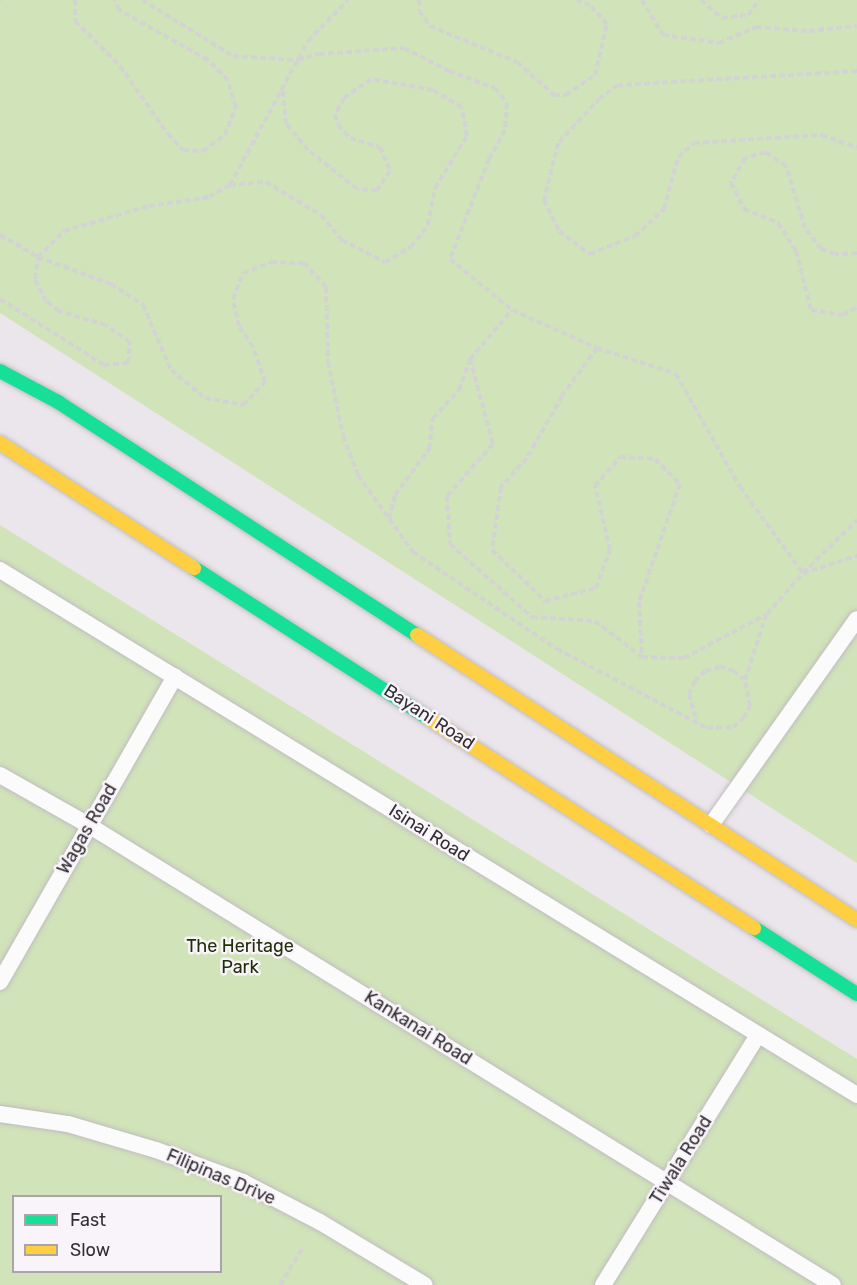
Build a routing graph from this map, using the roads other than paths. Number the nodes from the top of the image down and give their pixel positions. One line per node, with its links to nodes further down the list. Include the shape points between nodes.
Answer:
1 (0, 371): 7 (main road, via 58,402)
2 (0, 443): 11 (main road, Bayani Road)
3 (0, 570): 5 (lane, Isinai Road)
4 (857, 619): 7 (lane)
5 (175, 677): 8 (lane, Wagas Road); 12 (lane, Isinai Road)
6 (0, 775): 8 (lane, Kankanai Road)
7 (711, 825): 9 (main road)
8 (90, 826): 10 (lane, Wagas Road); 15 (lane, Kankanai Road)
9 (857, 920)
10 (0, 982)
11 (857, 994)
12 (758, 1035): 13 (lane, Isinai Road); 15 (lane, Tiwala Road)
13 (857, 1095)
14 (0, 1114): 16 (lane, Filipinas Drive, via 68,1125 156,1150 243,1182 320,1222)
15 (668, 1181): 17 (lane, Tiwala Road); 18 (lane, Kankanai Road)
16 (425, 1285)
17 (603, 1285)
18 (833, 1285)

